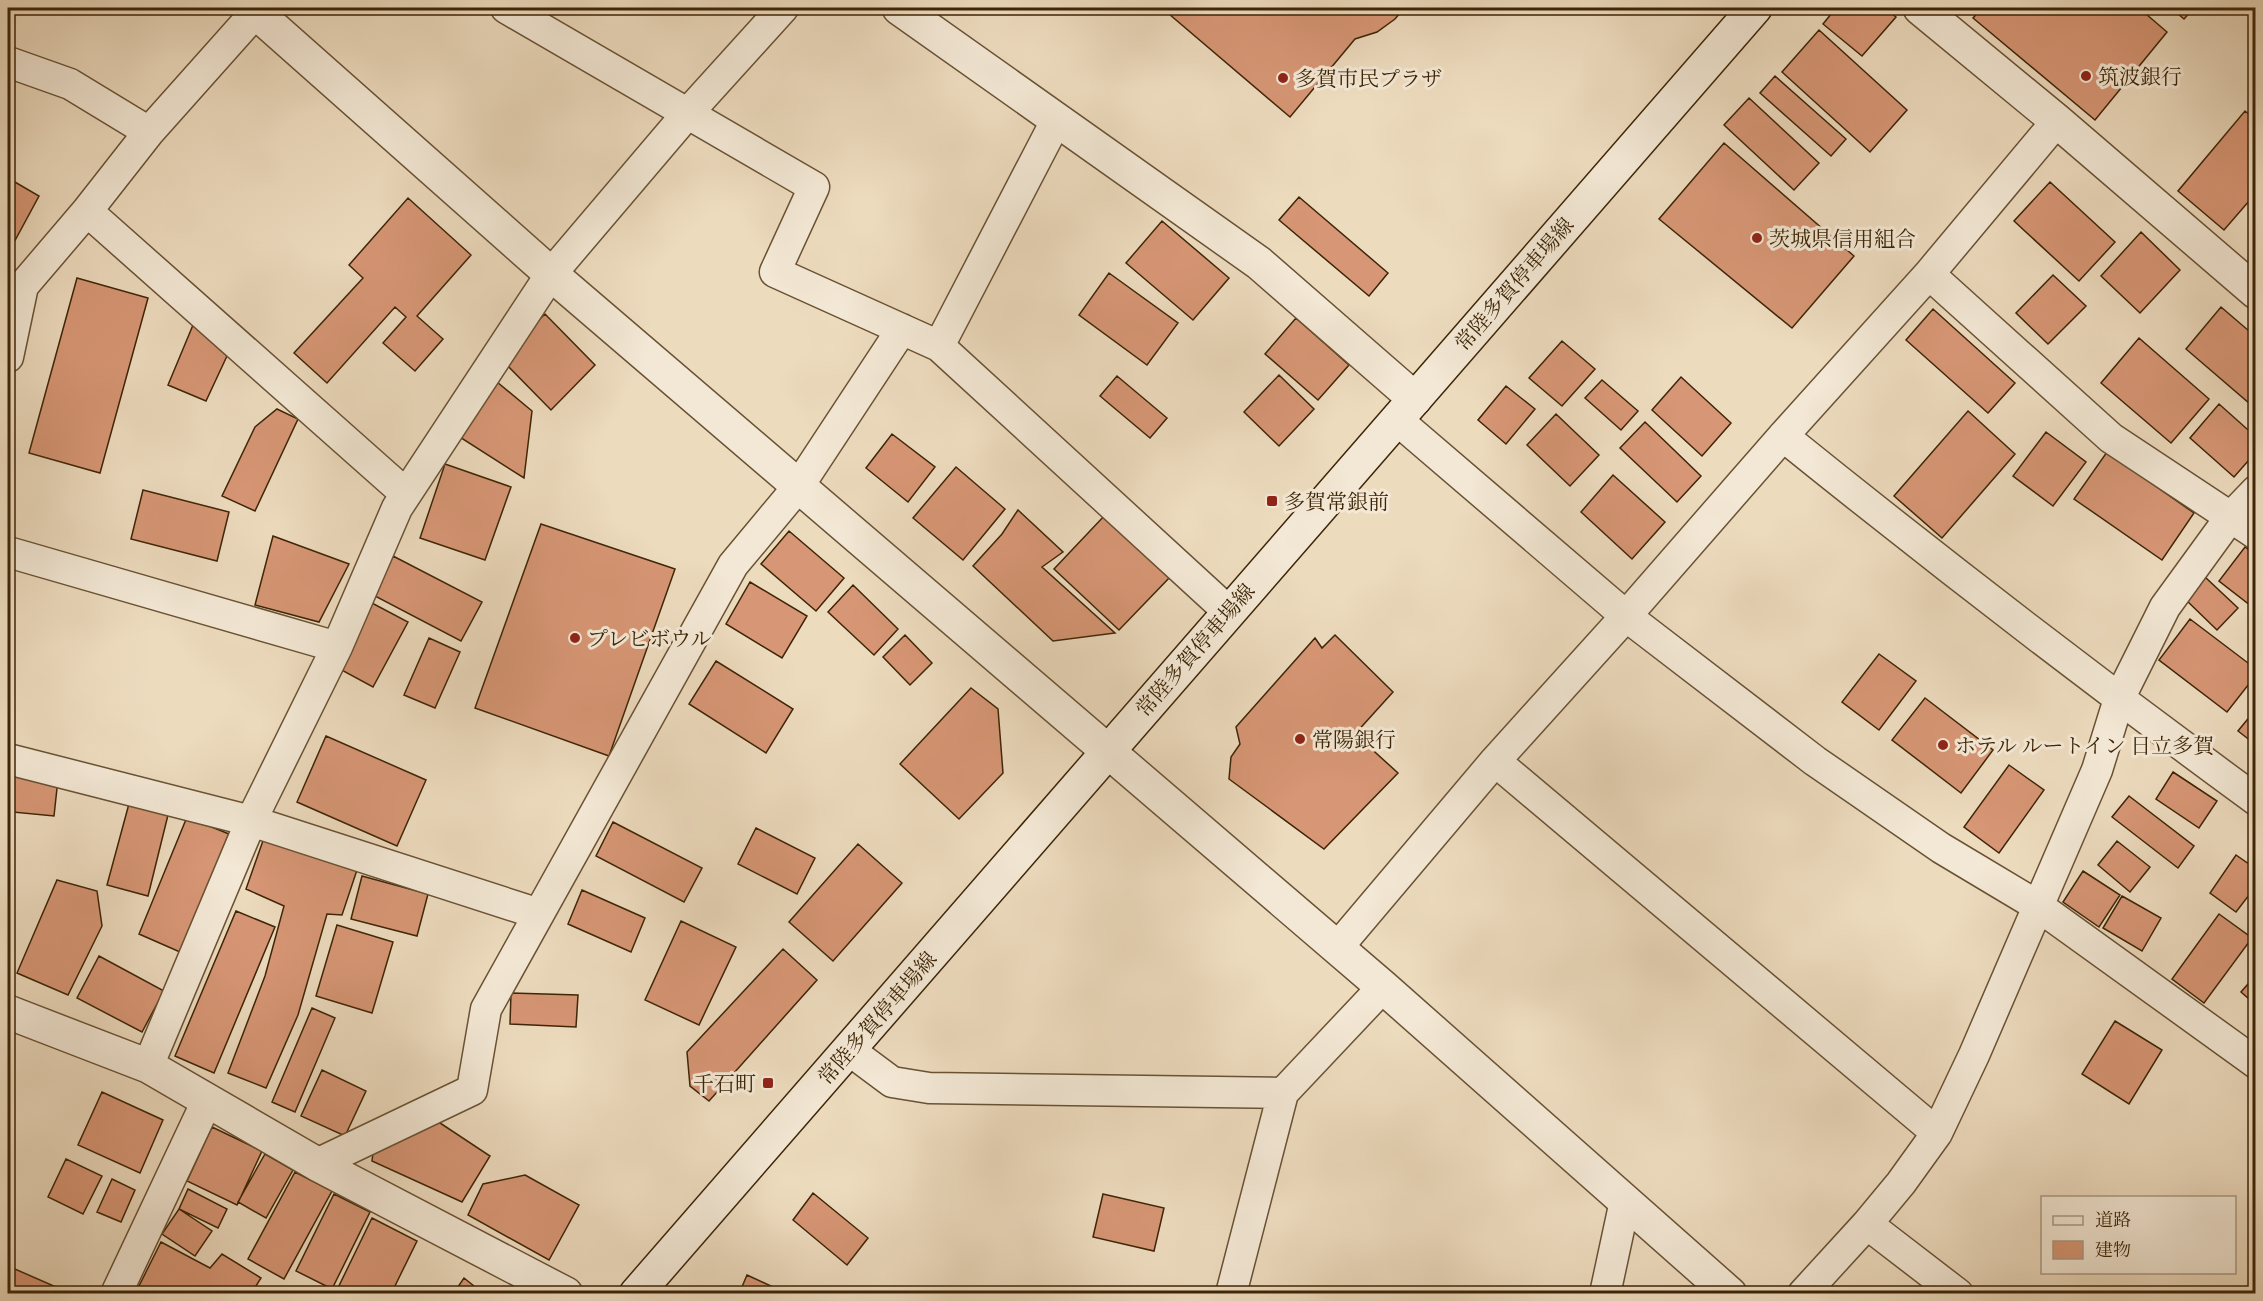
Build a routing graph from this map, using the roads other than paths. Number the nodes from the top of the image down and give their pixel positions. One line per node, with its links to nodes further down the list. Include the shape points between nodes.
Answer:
1 (506, 8): 8 (street)
2 (783, 8): 8 (street)
3 (899, 8): 9 (street)
4 (1755, 8): 19 (street, 常陸多賀停車場線)
5 (1920, 8): 10 (street)
6 (254, 10): 11 (street); 13 (street)
7 (8, 62): 11 (street, via 70,84)
8 (687, 114): 13 (street); 16 (street, via 814,187 775,272)
9 (1056, 121): 17 (street); 19 (street, via 1259,263)
10 (2058, 121): 14 (street); 15 (street)
11 (149, 132): 12 (street)
12 (87, 211): 18 (street, via 23,286); 23 (street)
13 (551, 274): 21 (street); 23 (street)
14 (1929, 274): 20 (street); 24 (street, via 2111,438)
15 (2256, 292)
16 (902, 329): 17 (street); 21 (street)
17 (939, 346): 27 (street)
18 (8, 357)
19 (1405, 409): 27 (street, 常陸多賀停車場線); 28 (street)
20 (1783, 436): 28 (street); 30 (street)
21 (798, 487): 31 (street); 37 (street, via 733,565)
22 (2256, 491): 24 (street)
23 (406, 494): 29 (street)
24 (2229, 519): 25 (street); 30 (street, via 2165,607)
25 (2256, 534)
26 (8, 552): 29 (street)
27 (1228, 612): 31 (street, 常陸多賀停車場線)
28 (1626, 616): 33 (street); 36 (street, via 1815,761 1941,848)
29 (337, 647): 35 (street)
30 (2119, 699): 34 (street); 36 (street, via 2097,770)
31 (1108, 751): 38 (street); 41 (street, 常陸多賀停車場線)
32 (8, 759): 35 (street)
33 (1495, 761): 38 (street); 46 (street)
34 (2256, 800)
35 (251, 821): 37 (street); 43 (street)
36 (2038, 906): 42 (street); 46 (street)
37 (538, 915): 47 (street, via 486,1009 472,1090)
38 (1337, 948): 39 (street)
39 (1383, 987): 44 (street); 48 (street)
40 (8, 1012): 43 (street)
41 (849, 1050): 44 (street, via 892,1082 929,1088); 52 (street, 常陸多賀停車場線)
42 (2256, 1063)
43 (148, 1066): 45 (street)
44 (1283, 1093): 53 (street)
45 (207, 1101): 47 (street); 50 (street)
46 (1937, 1133): 49 (street)
47 (317, 1164): 51 (street)
48 (1625, 1201): 54 (street); 55 (street)
49 (1867, 1224): 56 (street); 57 (street)
50 (116, 1293)
51 (566, 1293)
52 (636, 1293)
53 (1231, 1293)
54 (1605, 1293)
55 (1730, 1293)
56 (1803, 1293)
57 (1958, 1293)

